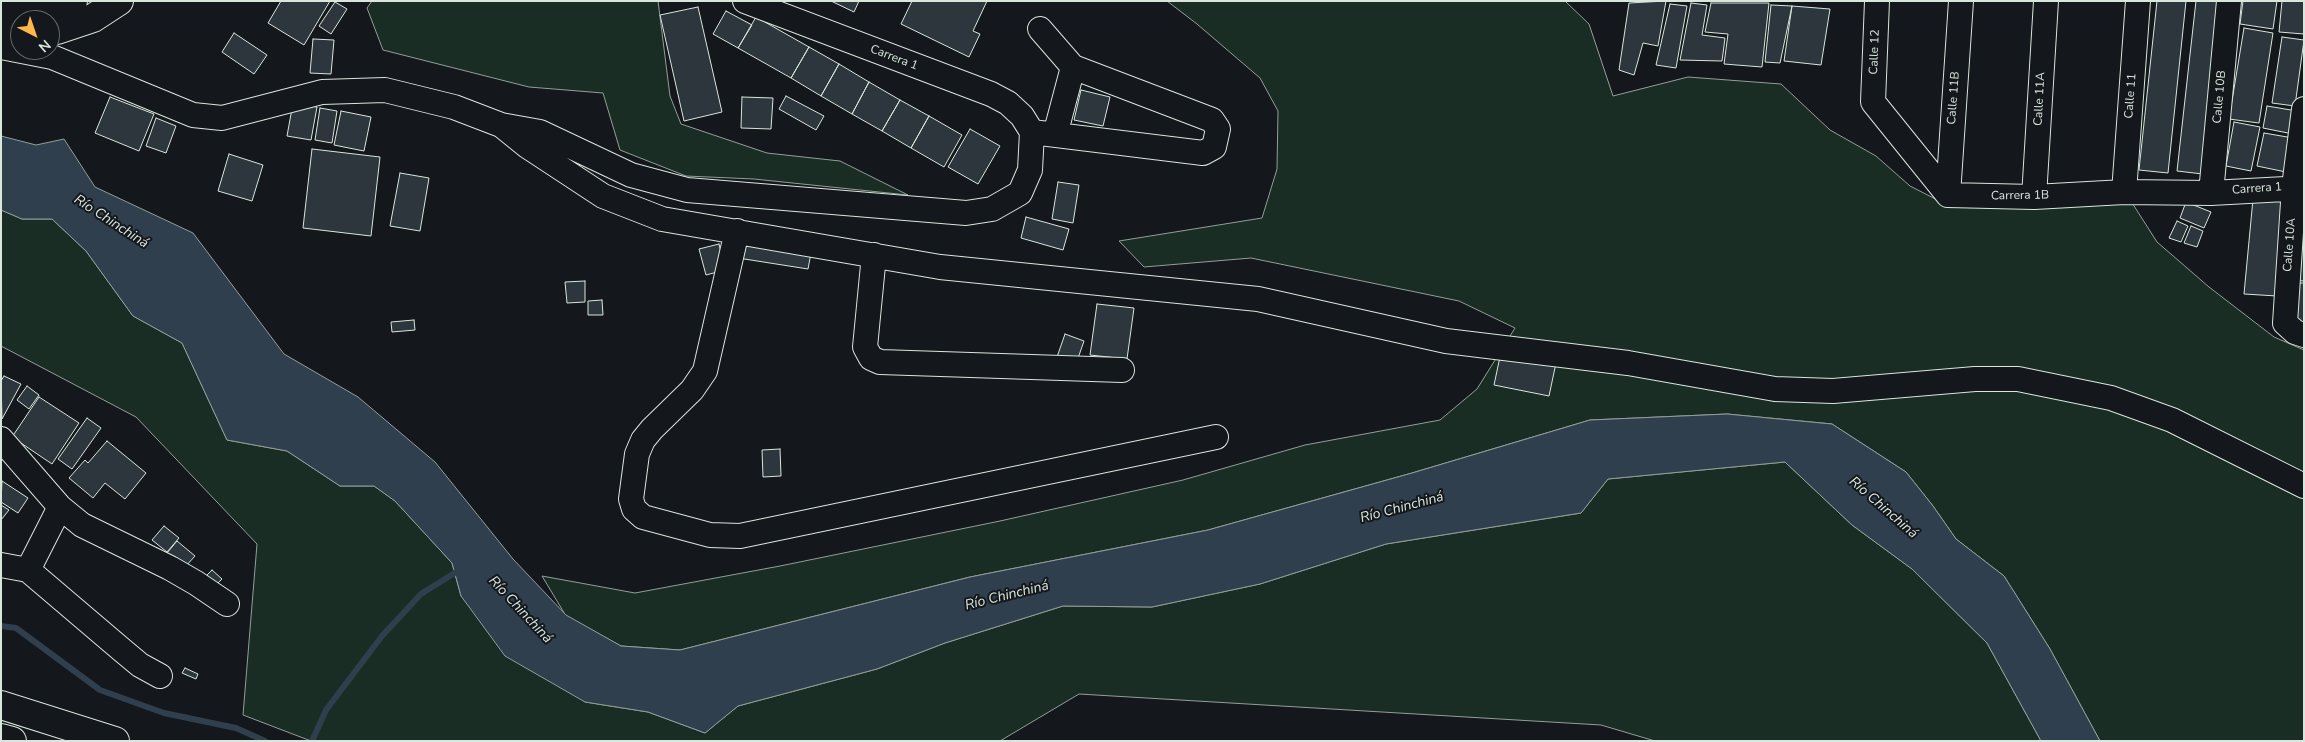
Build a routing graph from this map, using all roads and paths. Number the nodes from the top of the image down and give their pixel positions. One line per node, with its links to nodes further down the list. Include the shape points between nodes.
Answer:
1 (73, 1): 9 (main road, via 33,8)
2 (119, 1): 10 (main road, via 93,18)
3 (745, 1): 16 (street, Carrera 1, via 991,94 1008,103)
4 (1877, 1): 21 (street, Calle 12, via 1873,102)
5 (1961, 1): 21 (street, Calle 11B)
6 (2046, 1): 22 (street, Calle 11A)
7 (2138, 1): 19 (street, Calle 11)
8 (2229, 1): 20 (street, Calle 10B)
9 (1, 7)
10 (60, 29)
11 (1040, 29): 13 (street)
12 (1, 47): 15 (street, via 52,57 193,115 222,118 322,92 385,90 454,107)
13 (1073, 67): 17 (street); 17 (street, via 1212,120 1218,128 1214,147 1203,153)
14 (2304, 108): 18 (street, Calle 10A)
15 (501, 125): 16 (street, via 540,132 630,175 687,190 966,213 992,209 1020,193 1030,170); 23 (street, via 603,196 662,219)
16 (1032, 132): 17 (street)
17 (1055, 135)
18 (2299, 188): 20 (street, Carrera 1); 25 (street, Calle 10A)
19 (2124, 192): 20 (street, Carrera 1B); 22 (street, Carrera 1B)
20 (2211, 192)
21 (1948, 196): 22 (street, Carrera 1B)
22 (2034, 197)
23 (737, 231): 24 (street); 27 (street, via 705,371 692,390 652,429 637,454 631,499 634,509 643,517 710,535 740,536)
24 (874, 255): 26 (street, via 865,347 871,358 880,362); 29 (street, via 940,266 1258,299 1446,341 1628,362 1775,388 1833,391 1975,379 2018,379 2111,398 2172,420)
25 (2294, 329)
26 (1122, 370)
27 (1216, 437)
28 (1, 439): 30 (street)
29 (2304, 486)
30 (60, 507): 32 (street); 33 (street, via 82,525 170,568)
31 (1, 565): 32 (street)
32 (28, 570): 34 (street, via 140,665)
33 (227, 604)
34 (160, 676)
35 (1, 705): 38 (main road)
36 (1, 738): 37 (main road)
37 (12, 741)
38 (115, 741)

